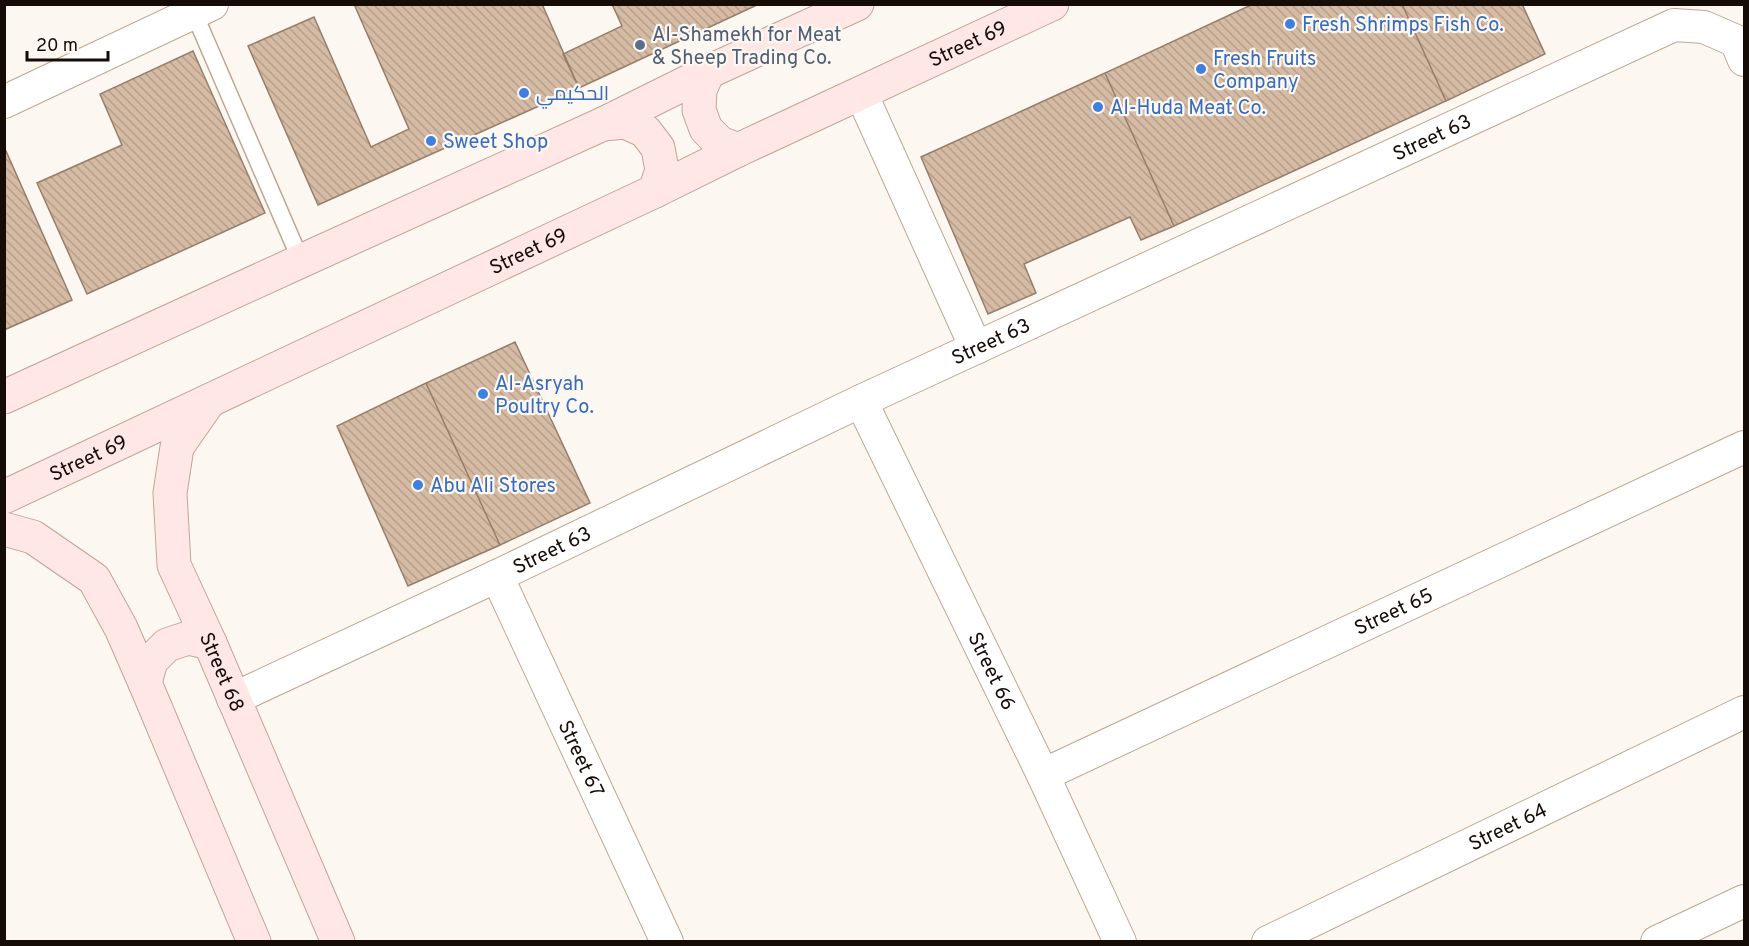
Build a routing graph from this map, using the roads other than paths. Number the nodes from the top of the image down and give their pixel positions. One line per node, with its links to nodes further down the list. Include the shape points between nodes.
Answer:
1 (856, 4): 5 (street)
2 (1052, 4): 6 (street, Street 69)
3 (203, 9): 7 (street); 11 (lane)
4 (1744, 60): 12 (street, Street 63, via 1736,41 1704,27 1674,25)
5 (708, 72): 8 (street); 9 (street, via 700,90 699,110 706,129 720,143)
6 (861, 93): 9 (street, Street 69); 12 (street)
7 (4, 102)
8 (603, 124): 10 (street, via 625,122 645,131 658,148 662,170); 11 (street)
9 (738, 150): 10 (street, Street 69)
10 (655, 191): 14 (street, Street 69)
11 (301, 261): 13 (street)
12 (976, 348): 15 (street, Street 63)
13 (4, 397)
14 (209, 401): 17 (street, Street 69); 20 (street, Street 68, via 177,447 170,493 174,565)
15 (861, 401): 19 (street, Street 63); 24 (street, Street 66)
16 (1744, 447): 24 (street, Street 65)
17 (4, 497)
18 (4, 529): 21 (street, via 33,537 94,579)
19 (497, 576): 22 (street, Street 63); 28 (street, Street 67)
20 (210, 644): 21 (street, via 188,638 167,645 151,661); 22 (street, Street 68)
21 (145, 683): 26 (street)
22 (233, 699): 27 (street, Street 68)
23 (1744, 712): 30 (street, Street 64)
24 (1043, 776): 29 (street, Street 66)
25 (1744, 901): 31 (street)
26 (254, 942)
27 (338, 942)
28 (667, 942)
29 (1120, 942)
30 (1268, 942)
31 (1657, 942)

